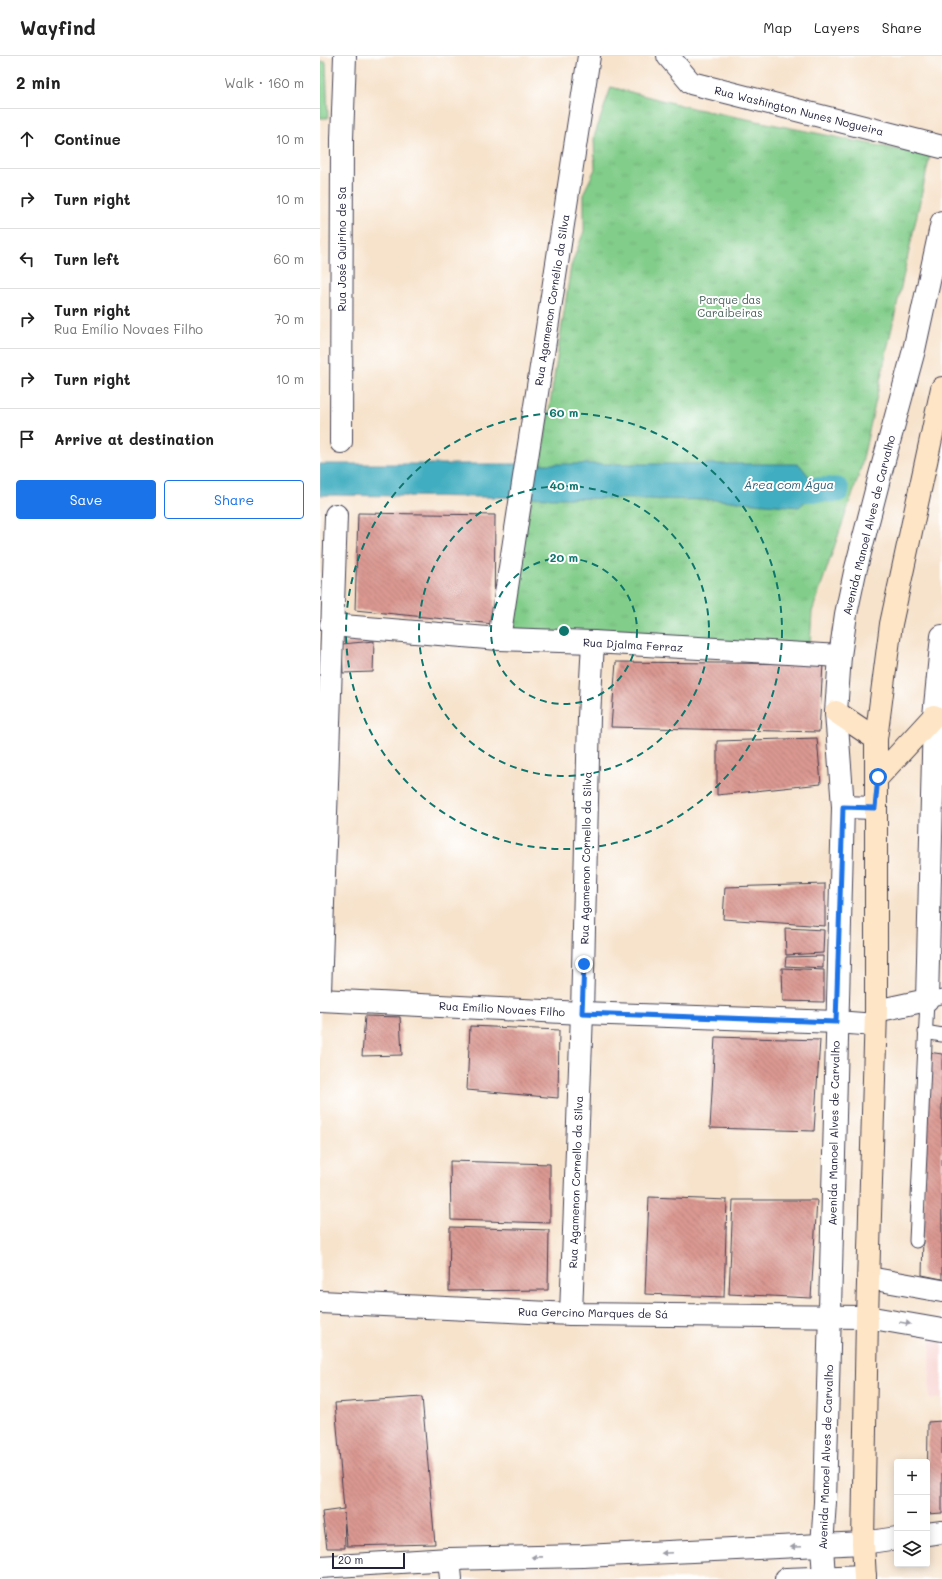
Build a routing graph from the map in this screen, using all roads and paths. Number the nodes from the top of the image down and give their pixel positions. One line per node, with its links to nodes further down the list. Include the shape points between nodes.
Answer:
1 (345, 56): 7 (street, Rua José Quirino de Sa, via 342,147)
2 (590, 56): 11 (street, Rua Agamenon Cornélio da Silva)
3 (668, 56): 4 (street, Rua Washington Nunes Nogueira, via 691,83)
4 (942, 147)
5 (942, 222): 13 (street, Avenida Manoel Alves de Carvalho, via 914,350 855,572)
6 (942, 388): 16 (main road, via 891,624)
7 (341, 442)
8 (336, 515): 9 (street)
9 (331, 625): 11 (street, Rua Djalma Ferraz); 20 (street)
10 (942, 636): 15 (street)
11 (499, 639): 12 (street, Rua Djalma Ferraz)
12 (593, 642): 13 (street, Rua Djalma Ferraz); 23 (street, Rua Agamenon Cornello da Silva)
13 (840, 656): 14 (street, Avenida Manoel Alves de Carvalho)
14 (836, 712): 16 (main road); 18 (street, Avenida Manoel Alves de Carvalho)
15 (938, 717): 17 (main road); 21 (street)
16 (876, 739): 17 (main road)
17 (878, 777): 19 (main road)
18 (843, 807): 19 (street); 25 (street, Avenida Manoel Alves de Carvalho)
19 (875, 808): 24 (main road)
20 (320, 993)
21 (935, 999): 24 (street, Rua Emílio Novaes Filho); 26 (lane)
22 (320, 1000): 23 (street, Rua Emílio Novaes Filho)
23 (582, 1013): 25 (street, Rua Emílio Novaes Filho); 32 (street, Rua Agamenon Cornello da Silva)
24 (876, 1018): 25 (street, Rua Emílio Novaes Filho); 29 (main road)
25 (836, 1022): 33 (street, Avenida Manoel Alves de Carvalho)
26 (925, 1032): 27 (lane); 28 (lane)
27 (942, 1035)
28 (916, 1240)
29 (869, 1278): 30 (street); 34 (main road)
30 (942, 1291)
31 (320, 1302): 32 (street, Rua Gercino Marques de Sá)
32 (571, 1314): 33 (street, Rua Gercino Marques de Sá)
33 (830, 1316): 34 (street, Rua Gercino Marques de Sá); 40 (street, Avenida Manoel Alves de Carvalho)
34 (867, 1317): 35 (street, Rua Gercino Marques de Sá, one-way to 35); 39 (main road)
35 (942, 1330)
36 (942, 1532): 37 (street)
37 (930, 1534)
38 (894, 1538): 39 (street)
39 (863, 1543): 40 (street); 44 (main road)
40 (822, 1546): 42 (street, one-way to 42, via 583,1556); 43 (street, Avenida Manoel Alves de Carvalho)
41 (320, 1567): 42 (street)
42 (450, 1569)
43 (824, 1577): 44 (street); 45 (street)
44 (865, 1577)
45 (786, 1579)

